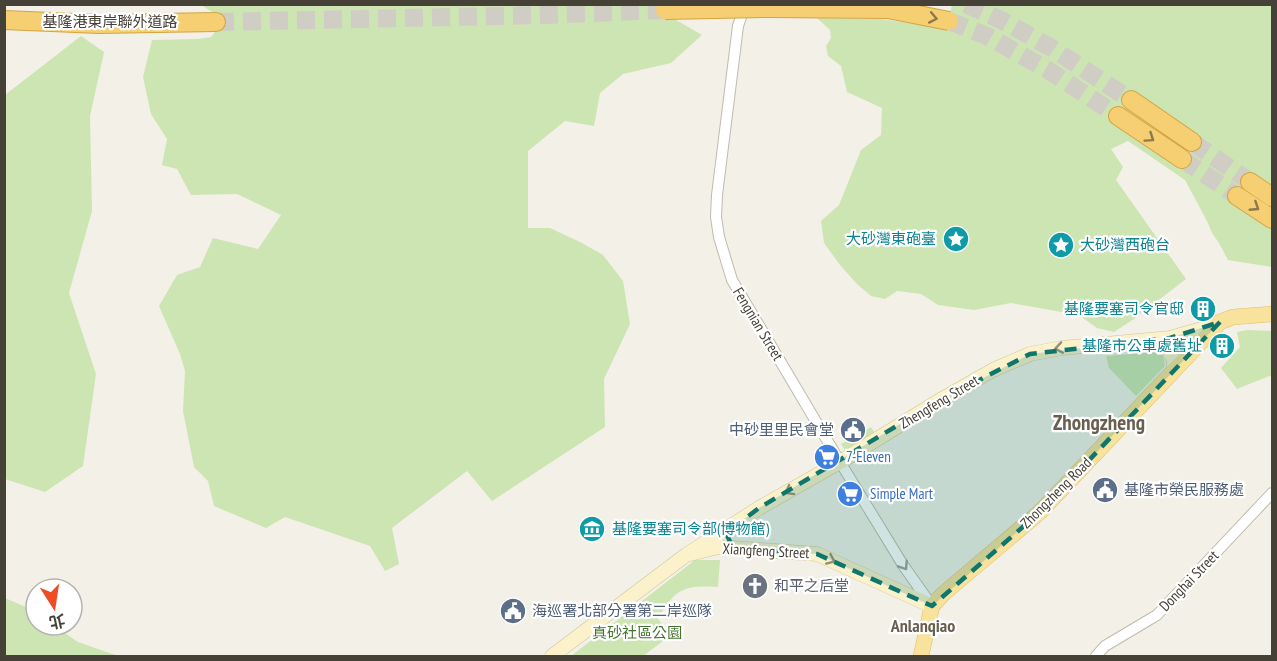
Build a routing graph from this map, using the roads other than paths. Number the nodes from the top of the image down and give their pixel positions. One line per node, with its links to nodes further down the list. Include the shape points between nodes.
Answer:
1 (745, 4): 19 (street, Fengnian Street, via 738,26 721,153 716,217 719,237 732,280)
2 (665, 10): 5 (highway, one-way to 5, bridge, via 888,9)
3 (43, 13): 4 (highway, 基隆港東岸聯外道路); 6 (highway, 基隆港東岸聯外道路, via 99,24)
4 (4, 20)
5 (949, 21)
6 (216, 22)
7 (1131, 100): 9 (highway)
8 (1118, 117): 10 (highway, one-way to 10)
9 (1192, 142)
10 (1182, 159)
11 (1250, 182): 13 (highway)
12 (1237, 196): 14 (highway, one-way to 14)
13 (1272, 197)
14 (1272, 219)
15 (1272, 314): 16 (main road)
16 (1220, 322): 17 (street, Zhengfeng Street, via 1170,338); 18 (main road, Zhongzheng Road)
17 (1142, 341): 18 (street, via 1170,352); 19 (street, Zhengfeng Street, one-way to 19, via 1030,354 993,370)
18 (1174, 370): 24 (main road, Zhongzheng Road, via 1040,512)
19 (840, 462): 21 (street, Zhengfeng Street, one-way to 21); 24 (street, Fengnian Street, one-way to 24)
20 (1272, 493): 27 (street, Donghai Street, via 1157,615 1105,646)
21 (729, 526): 22 (street, via 726,542); 23 (street, Zhengfeng Street)
22 (733, 548): 23 (street, Xiangfeng Street, via 718,547); 24 (street, Xiangfeng Street, one-way to 24, via 817,554)
23 (686, 555): 25 (street, Xiangfeng Street)
24 (932, 606): 26 (main road)
25 (552, 657)
26 (921, 657)
27 (1096, 657)

